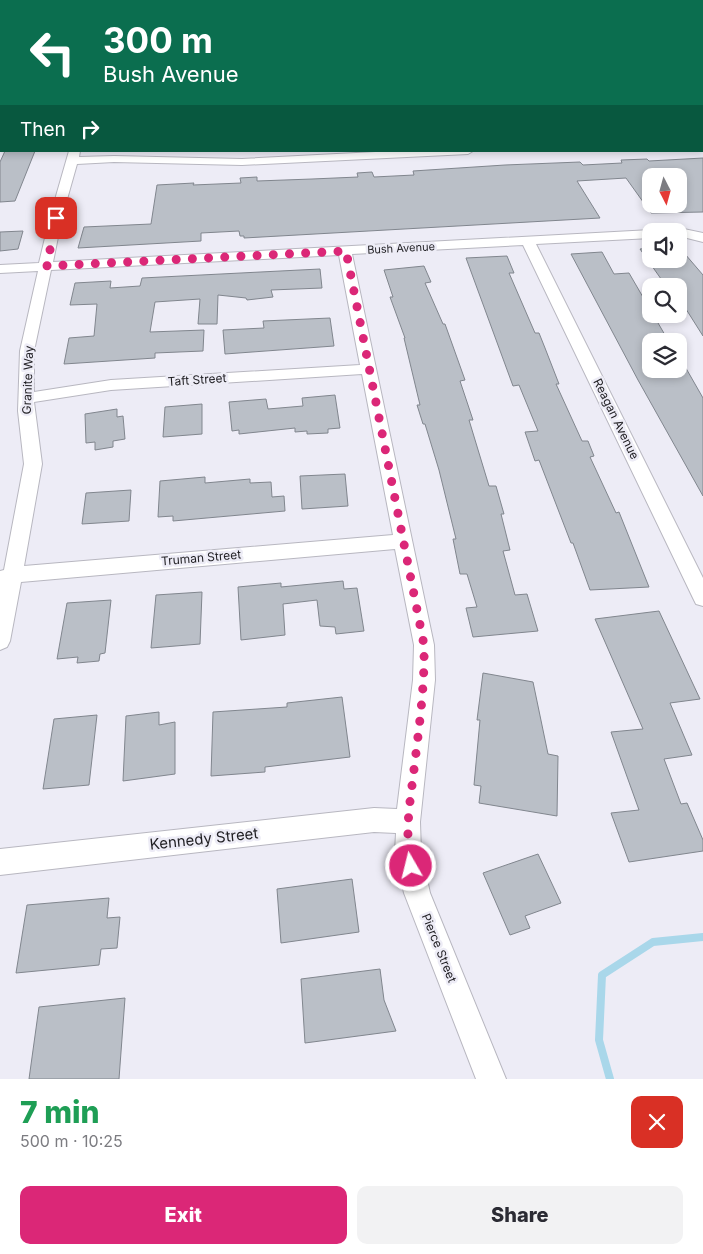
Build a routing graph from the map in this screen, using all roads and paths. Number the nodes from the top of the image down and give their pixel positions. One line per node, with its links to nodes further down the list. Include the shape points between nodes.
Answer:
1 (447, 152): 2 (street, via 242,162)
2 (74, 156): 6 (street, Granite Way, via 56,218)
3 (642, 235): 4 (street, Bush Avenue)
4 (528, 241): 5 (street, Bush Avenue); 11 (street, Reagan Avenue)
5 (346, 251): 6 (street, Bush Avenue); 8 (street, Pierce Street)
6 (47, 266): 7 (street, Bush Avenue); 9 (street, Granite Way, via 27,351)
7 (0, 269)
8 (369, 369): 9 (street, Taft Street, via 111,385); 10 (street, Pierce Street)
9 (26, 398): 12 (street, Granite Way, via 34,464)
10 (403, 541): 12 (street, Truman Street); 15 (street, Pierce Street, via 424,645 424,680)
11 (695, 564): 13 (street, Reagan Avenue)
12 (6, 577): 14 (street, Granite Way)
13 (703, 598)
14 (0, 641)
15 (408, 822): 16 (street, Kennedy Street, via 374,820); 17 (street, Pierce Street, via 408,852 417,893)
16 (0, 862)
17 (492, 1079)

